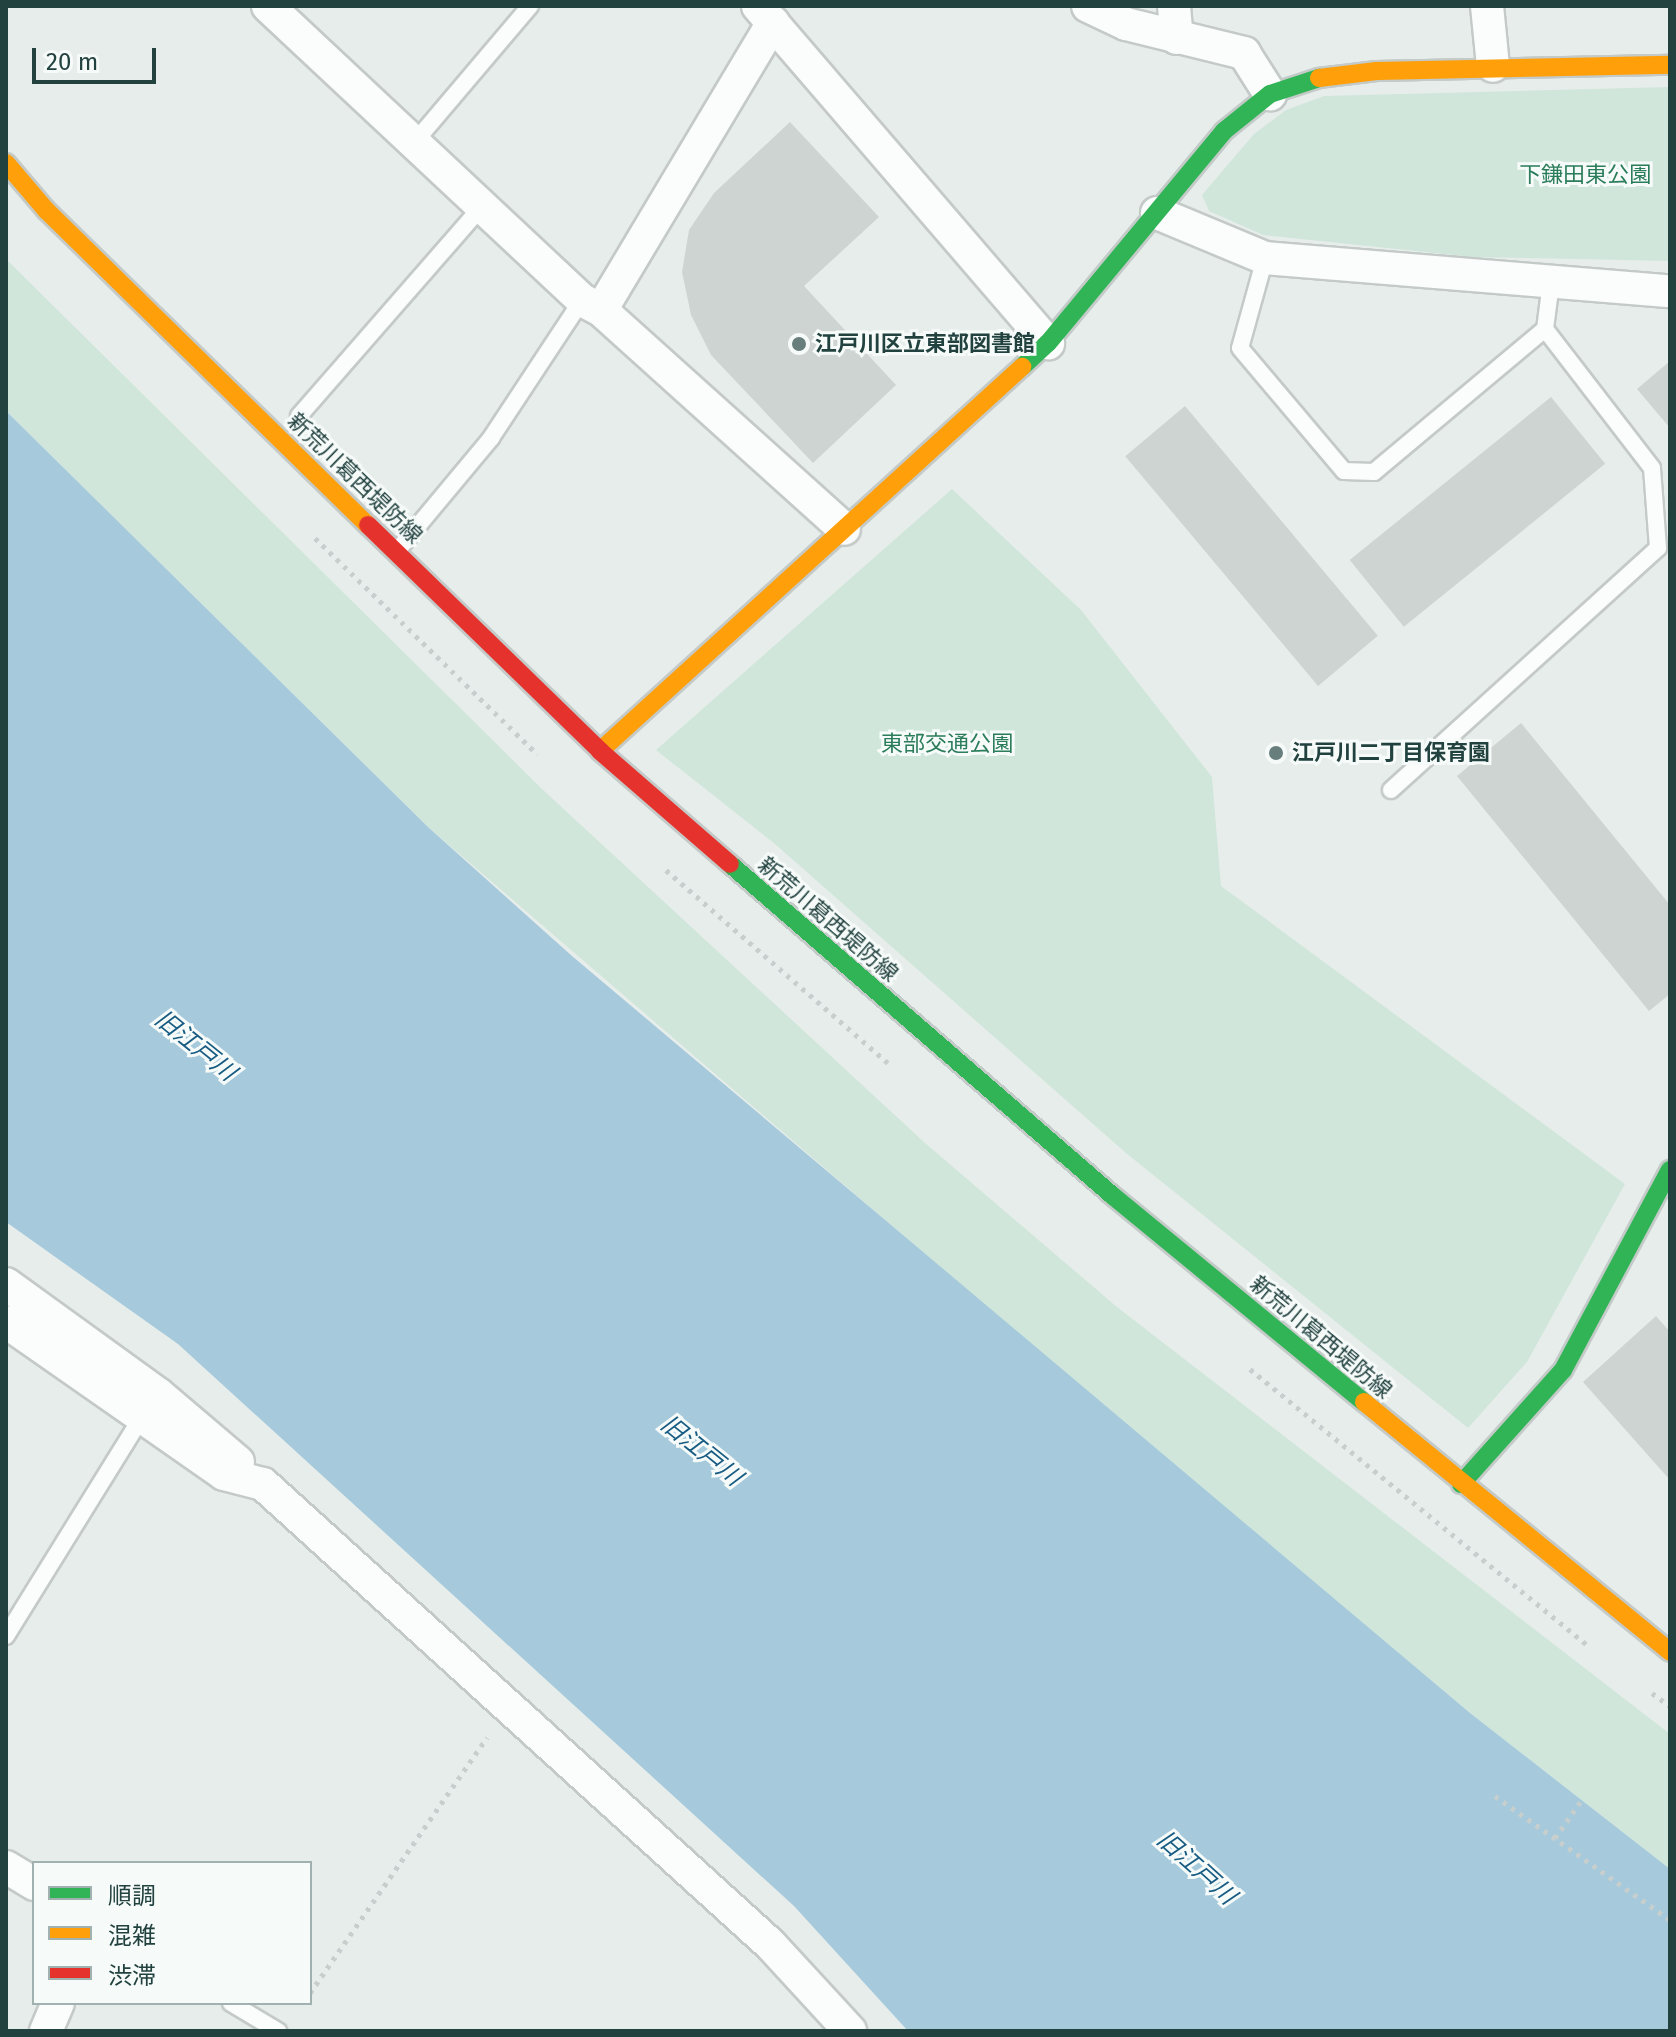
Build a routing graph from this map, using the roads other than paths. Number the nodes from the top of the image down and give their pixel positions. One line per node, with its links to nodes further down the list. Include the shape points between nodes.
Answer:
1 (530, 6): 11 (lane)
2 (1088, 6): 7 (street, via 1126,24)
3 (1174, 6): 7 (street)
4 (1487, 6): 9 (street)
5 (270, 7): 11 (street)
6 (765, 15): 18 (street); 20 (street)
7 (1177, 38): 10 (street, via 1244,53)
8 (1670, 65): 9 (main road)
9 (1493, 66): 10 (main road, via 1327,75)
10 (1270, 94): 14 (main road, via 1224,131)
11 (413, 144): 13 (street)
12 (6, 163): 23 (main road, 新荒川葛西堤防線, via 46,210)
13 (482, 206): 18 (street); 21 (lane)
14 (1157, 213): 15 (street); 20 (main road)
15 (1265, 258): 16 (street); 19 (lane, via 1240,348 1344,471 1374,472)
16 (1551, 283): 17 (street); 19 (lane)
17 (1670, 291)
18 (591, 305): 22 (street); 23 (lane)
19 (1545, 329): 25 (lane, via 1652,468 1658,548)
20 (1048, 343): 22 (main road)
21 (299, 416)
22 (844, 529): 24 (main road)
23 (396, 553): 24 (main road, 新荒川葛西堤防線)
24 (600, 751): 31 (main road, 新荒川葛西堤防線, via 1113,1196)
25 (1391, 790)
26 (1670, 1170): 31 (main road, via 1563,1370)
27 (6, 1284): 30 (street, via 158,1394)
28 (6, 1322): 29 (street)
29 (141, 1418): 30 (street, via 224,1474); 32 (lane)
30 (263, 1484): 40 (street, via 771,1945)
31 (1461, 1484): 33 (main road, 新荒川葛西堤防線)
32 (6, 1636)
33 (1670, 1652)
34 (6, 1867): 35 (street)
35 (32, 1883)
36 (57, 2005): 38 (street)
37 (234, 2005): 39 (lane)
38 (46, 2031)
39 (278, 2031)
40 (850, 2031)

